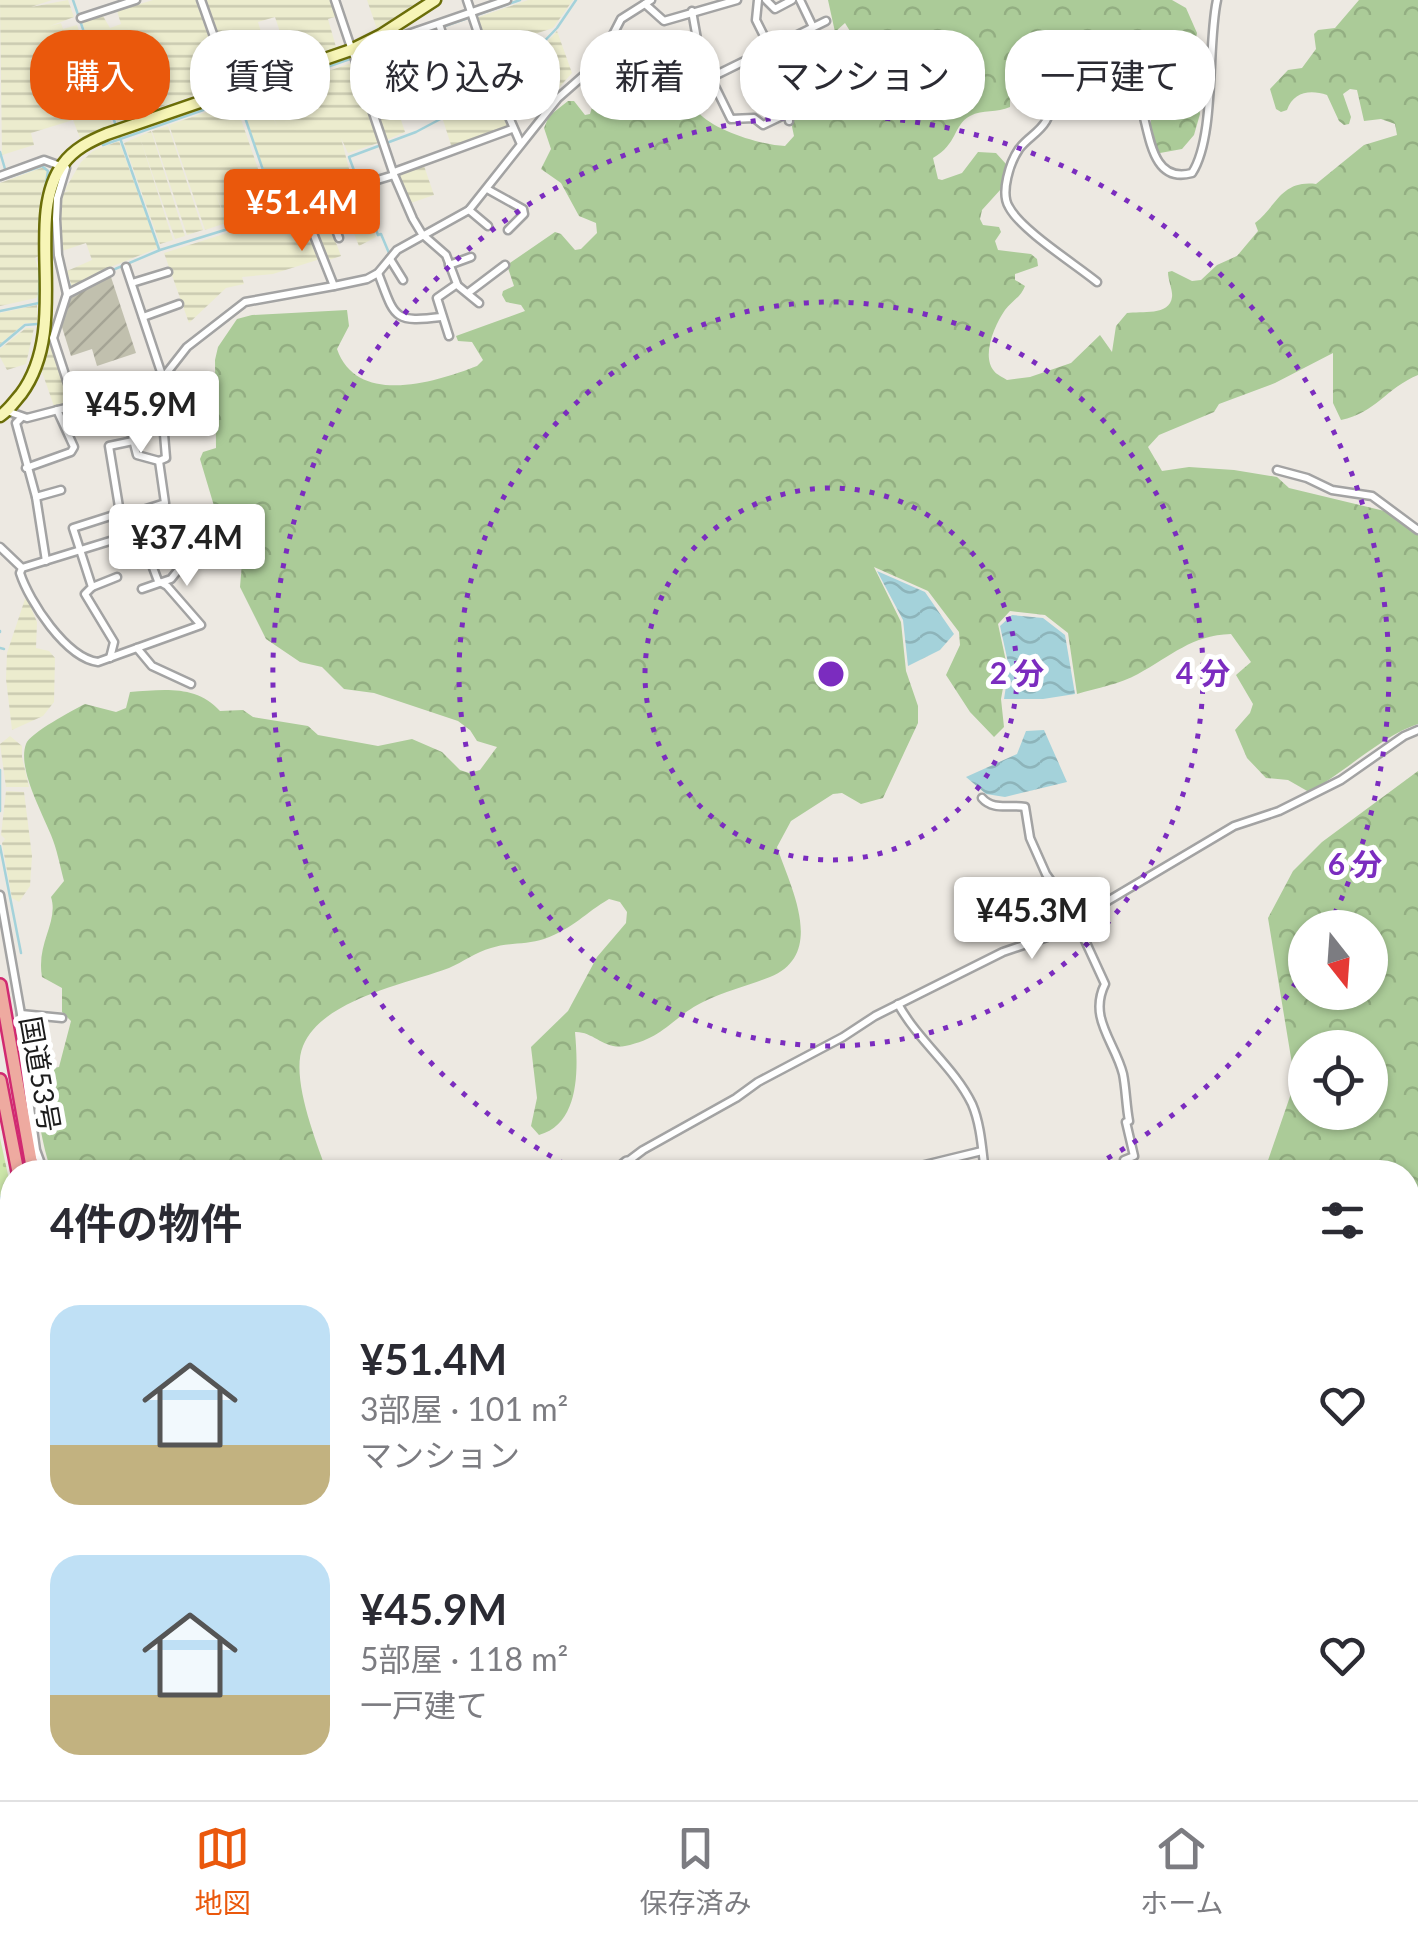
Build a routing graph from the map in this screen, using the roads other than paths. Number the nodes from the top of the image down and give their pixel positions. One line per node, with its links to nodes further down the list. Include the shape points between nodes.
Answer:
1 (136, 0): 18 (street)
2 (202, 0): 22 (street)
3 (335, 0): 29 (street)
4 (435, 0): 23 (main road)
5 (467, 0): 17 (street)
6 (507, 0): 17 (street)
7 (624, 0): 16 (street)
8 (737, 0): 15 (street)
9 (758, 0): 27 (street)
10 (766, 0): 11 (street, via 775,9)
11 (792, 0)
12 (800, 0): 20 (street)
13 (1217, 0): 57 (street, via 1207,110 1192,173 1183,176 1159,164 1132,84 1078,68 1057,78 1044,125 1017,153 1008,207)
14 (648, 2): 15 (street, via 664,21); 16 (street)
15 (692, 11): 26 (street)
16 (629, 12): 37 (street, via 591,69)
17 (472, 15): 21 (street); 36 (street)
18 (81, 18)
19 (826, 21): 20 (street)
20 (812, 25): 28 (street)
21 (440, 27): 24 (street); 25 (street)
22 (212, 30)
23 (398, 30)
24 (431, 30)
25 (441, 30)
26 (695, 30)
27 (761, 30)
28 (804, 30)
29 (350, 46)
30 (720, 98): 32 (street, via 730,119)
31 (190, 105): 38 (main road, via 107,134)
32 (740, 118)
33 (375, 120): 39 (street)
34 (753, 120): 35 (street)
35 (777, 120)
36 (512, 130): 37 (street); 39 (street)
37 (520, 142): 41 (street)
38 (61, 165): 40 (street, via 44,160); 62 (street, via 66,176 56,219); 72 (main road, via 49,196 40,356 29,383)
39 (394, 174): 42 (street); 46 (street)
40 (0, 176)
41 (486, 189): 43 (street); 45 (street, via 523,208)
42 (325, 198): 47 (street); 60 (street, via 302,206)
43 (468, 210): 44 (street); 46 (street)
44 (488, 226)
45 (508, 230)
46 (422, 234): 49 (street); 51 (street)
47 (340, 238)
48 (471, 257): 51 (street)
49 (390, 260): 55 (street); 56 (street)
50 (505, 264): 61 (street)
51 (449, 266): 59 (street)
52 (126, 267): 58 (street)
53 (110, 272): 62 (street)
54 (168, 272): 58 (street)
55 (378, 273): 60 (street); 65 (street, via 392,310 403,318)
56 (403, 280)
57 (1097, 282)
58 (132, 283): 66 (street)
59 (457, 284): 61 (street); 65 (street, via 436,298)
60 (334, 286): 68 (street, via 244,302 187,347)
61 (468, 293): 63 (street)
62 (67, 294): 70 (street, via 53,338)
63 (479, 303)
64 (179, 304): 66 (street)
65 (442, 316): 67 (street)
66 (143, 318): 68 (street)
67 (450, 336)
68 (164, 379): 69 (street); 75 (street, via 171,415 163,422 166,458)
69 (121, 393): 70 (street); 74 (street)
70 (75, 405): 71 (street)
71 (57, 410): 73 (street); 76 (street, via 74,447)
72 (4, 413): 73 (street)
73 (22, 417): 76 (street, via 16,423)
74 (132, 441): 75 (street, via 137,455); 81 (street, via 109,446)
75 (158, 461): 80 (street, via 166,496)
76 (26, 468): 79 (street)
77 (1277, 470): 82 (street, via 1372,496)
78 (61, 490): 79 (street)
79 (36, 497): 87 (street)
80 (143, 510): 81 (street); 83 (street, via 149,529)
81 (120, 513): 86 (street, via 73,528)
82 (1418, 530)
83 (140, 533): 86 (street); 90 (street)
84 (0, 546): 88 (street)
85 (218, 546): 90 (street, via 195,549 172,580)
86 (79, 549): 87 (street); 91 (street)
87 (46, 562): 88 (street)
88 (22, 568): 94 (street, via 41,616 88,661)
89 (117, 577): 91 (street)
90 (162, 583): 92 (street); 93 (street, via 200,625)
91 (92, 587): 94 (street, via 85,594 114,642)
92 (142, 589)
93 (138, 648): 94 (street); 95 (street, via 152,666)
94 (110, 658)
95 (191, 684)
96 (1418, 730): 99 (street, via 1341,780 1234,826)
97 (982, 798): 99 (street, via 1025,807 1046,874)
98 (0, 896): 101 (street)
99 (1077, 920): 103 (street); 114 (street, via 1105,984 1099,1010 1123,1076 1134,1156)
100 (0, 985): 102 (highway, 国道53号)
101 (18, 995): 102 (street); 104 (street)
102 (2, 998): 109 (highway, 国道53号)
103 (898, 1004): 107 (street, via 963,1088 977,1117); 111 (street)
104 (22, 1014): 105 (street); 110 (street)
105 (62, 1018)
106 (0, 1080): 108 (highway, 国道53号)
107 (982, 1151): 112 (street); 113 (street)
108 (16, 1160)
109 (31, 1160)
110 (40, 1160)
111 (630, 1160)
112 (945, 1160)
113 (983, 1160)
114 (1124, 1160)

